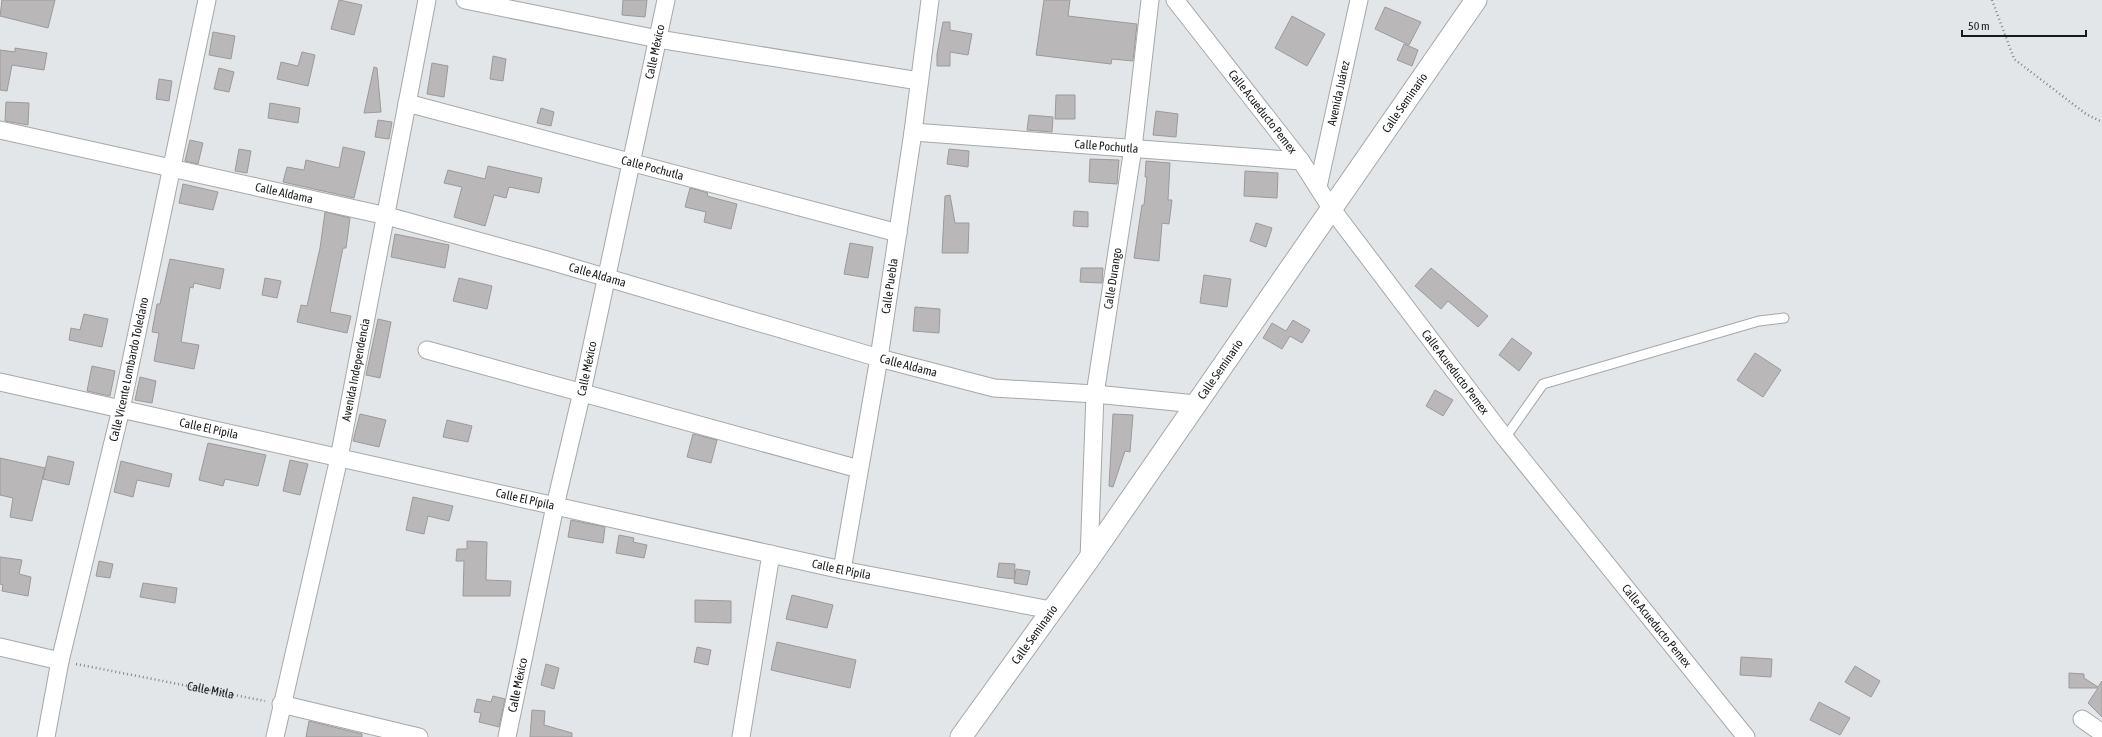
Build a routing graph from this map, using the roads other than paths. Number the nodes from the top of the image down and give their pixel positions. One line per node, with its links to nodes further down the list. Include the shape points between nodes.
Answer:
1 (207, 0): 18 (street, Calle Vicente Lombardo Toledano)
2 (427, 0): 12 (street, Avenida Independencia)
3 (465, 0): 10 (street)
4 (666, 0): 10 (street, Calle México)
5 (930, 0): 11 (street, Calle Puebla)
6 (1150, 0): 15 (street, Calle Durango)
7 (1175, 0): 16 (street, Calle Acueducto Pemex)
8 (1359, 0): 19 (street, Avenida Juárez)
9 (1476, 0): 20 (street, Calle Seminario)
10 (658, 39): 11 (street); 17 (street, Calle México)
11 (919, 81): 14 (street, Calle Puebla)
12 (407, 103): 17 (street, Calle Pochutla); 21 (street, Avenida Independencia)
13 (0, 130): 18 (street, Calle Aldama)
14 (913, 132): 15 (street, Calle Pochutla); 22 (street, Calle Puebla)
15 (1133, 148): 16 (street, Calle Pochutla); 29 (street, Calle Durango)
16 (1301, 161): 19 (street, Calle Acueducto Pemex)
17 (631, 163): 22 (street, Calle Pochutla); 23 (street, Calle México)
18 (172, 169): 21 (street, Calle Aldama); 31 (street, Calle Vicente Lombardo Toledano)
19 (1318, 187): 20 (street, Calle Acueducto Pemex)
20 (1331, 208): 30 (street, Calle Seminario); 32 (street, Calle Acueducto Pemex)
21 (386, 216): 23 (street, Calle Aldama); 33 (street, Avenida Independencia)
22 (898, 233): 26 (street, Calle Puebla)
23 (606, 278): 26 (street, Calle Aldama); 28 (street, Calle México)
24 (1784, 318): 32 (lane, via 1759,321 1543,384)
25 (427, 350): 28 (street)
26 (879, 358): 29 (street, Calle Aldama, via 994,388); 34 (street, Calle Puebla)
27 (0, 382): 31 (street, Calle El Pípila)
28 (582, 392): 34 (street); 35 (street, Calle México)
29 (1095, 394): 30 (street, Calle Aldama); 37 (street, Calle Durango)
30 (1196, 404): 37 (street, Calle Seminario)
31 (121, 409): 33 (street, Calle El Pípila); 41 (street, Calle Vicente Lombardo Toledano)
32 (1505, 438): 51 (street, Calle Acueducto Pemex)
33 (339, 458): 35 (street, Calle El Pípila); 42 (street, Avenida Independencia)
34 (859, 469): 38 (street, Calle Puebla)
35 (555, 506): 36 (street, Calle El Pípila); 48 (street, Calle México)
36 (772, 554): 38 (street, Calle El Pípila); 49 (street)
37 (1089, 559): 39 (street, Calle Seminario)
38 (842, 570): 39 (street, Calle El Pípila)
39 (1051, 610): 50 (street, Calle Seminario)
40 (0, 647): 41 (street)
41 (60, 661): 45 (street, Calle Vicente Lombardo Toledano)
42 (281, 704): 46 (street, Avenida Independencia); 47 (street)
43 (2082, 719): 44 (street)
44 (2102, 733)
45 (46, 737)
46 (275, 737)
47 (419, 737)
48 (507, 737)
49 (741, 737)
50 (961, 737)
51 (1746, 737)

